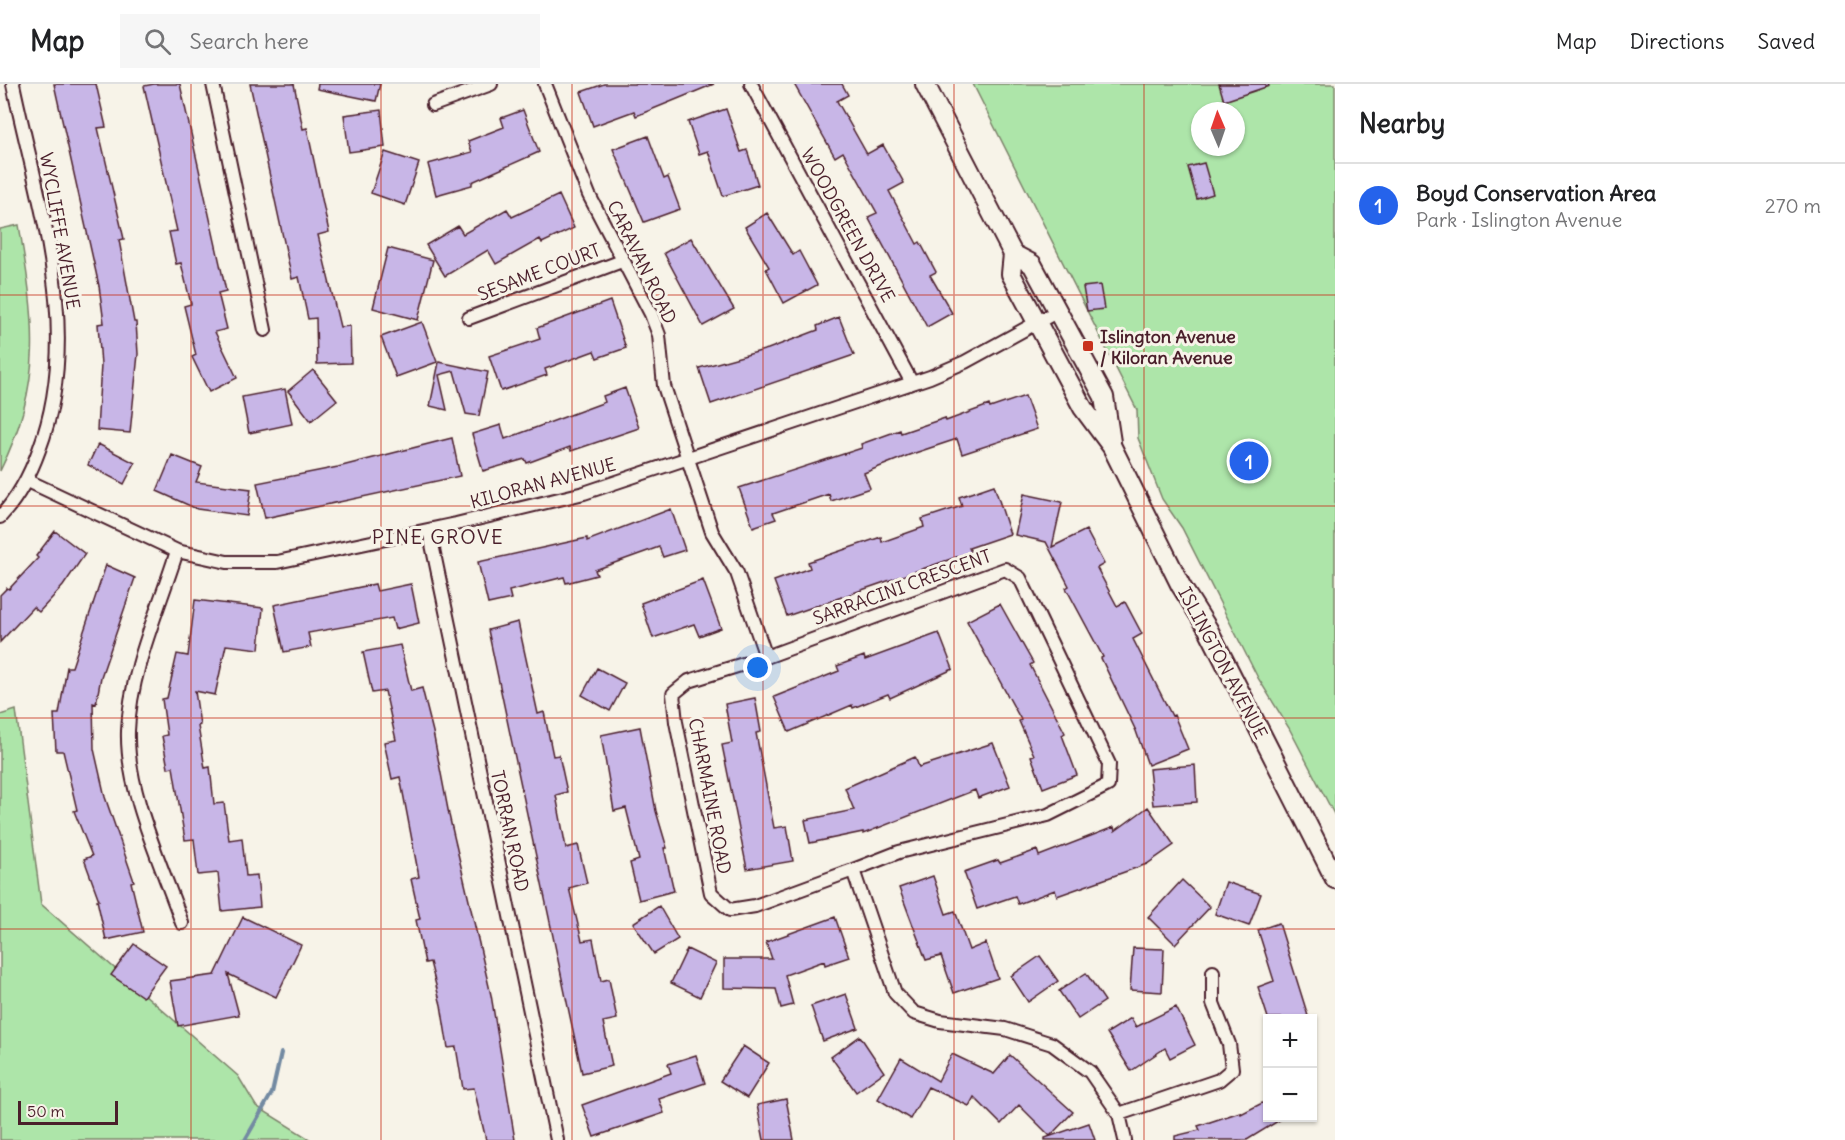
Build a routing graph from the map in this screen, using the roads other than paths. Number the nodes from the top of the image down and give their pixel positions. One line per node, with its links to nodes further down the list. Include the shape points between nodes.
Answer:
1 (13, 84): 17 (street, WYCLIFFE AVENUE, via 51,262 59,326 52,408)
2 (213, 84): 13 (street)
3 (491, 84): 7 (street)
4 (545, 84): 9 (street, CARAVAN ROAD, via 590,195)
5 (751, 84): 14 (street, WOODGREEN DRIVE)
6 (925, 84): 8 (main road, ISLINGTON AVENUE)
7 (433, 105)
8 (1013, 254): 10 (main road, ISLINGTON AVENUE, via 1032,264); 12 (main road, ISLINGTON AVENUE, via 1011,274)
9 (622, 261): 11 (street, SESAME COURT); 16 (street, CARAVAN ROAD, via 659,335 664,386)
10 (1058, 311): 12 (street, KILORAN AVENUE); 15 (main road, ISLINGTON AVENUE, via 1104,397)
11 (469, 318)
12 (1037, 323): 14 (street, KILORAN AVENUE, via 965,362); 15 (main road, ISLINGTON AVENUE, via 1083,408)
13 (265, 330)
14 (912, 383): 16 (street, KILORAN AVENUE)
15 (1112, 447): 23 (main road, ISLINGTON AVENUE)
16 (690, 459): 19 (street, KILORAN AVENUE, via 584,493); 21 (street, via 712,532 737,573)
17 (26, 480): 18 (street, WYCLIFFE AVENUE); 20 (street, KILORAN AVENUE)
18 (0, 517)
19 (429, 530): 20 (street, KILORAN AVENUE, via 277,562 227,562); 27 (street, TORRAN ROAD)
20 (177, 551): 24 (street, via 140,665 128,732 129,756 141,805)
21 (766, 657): 22 (street, CHARMAINE ROAD, via 689,681 673,694 711,892 730,910 755,906); 22 (street, SARRACINI CRESCENT, via 1005,568 1020,578 1110,764 1108,786 1048,815 899,852)
22 (853, 870): 26 (street, via 895,993 914,1013 940,1021 1005,1029 1052,1044 1090,1072)
23 (1335, 879)
24 (182, 923)
25 (1213, 972): 26 (street, via 1213,1003 1230,1044 1232,1069 1219,1080)
26 (1119, 1114): 28 (street)
27 (557, 1140)
28 (1125, 1140)

